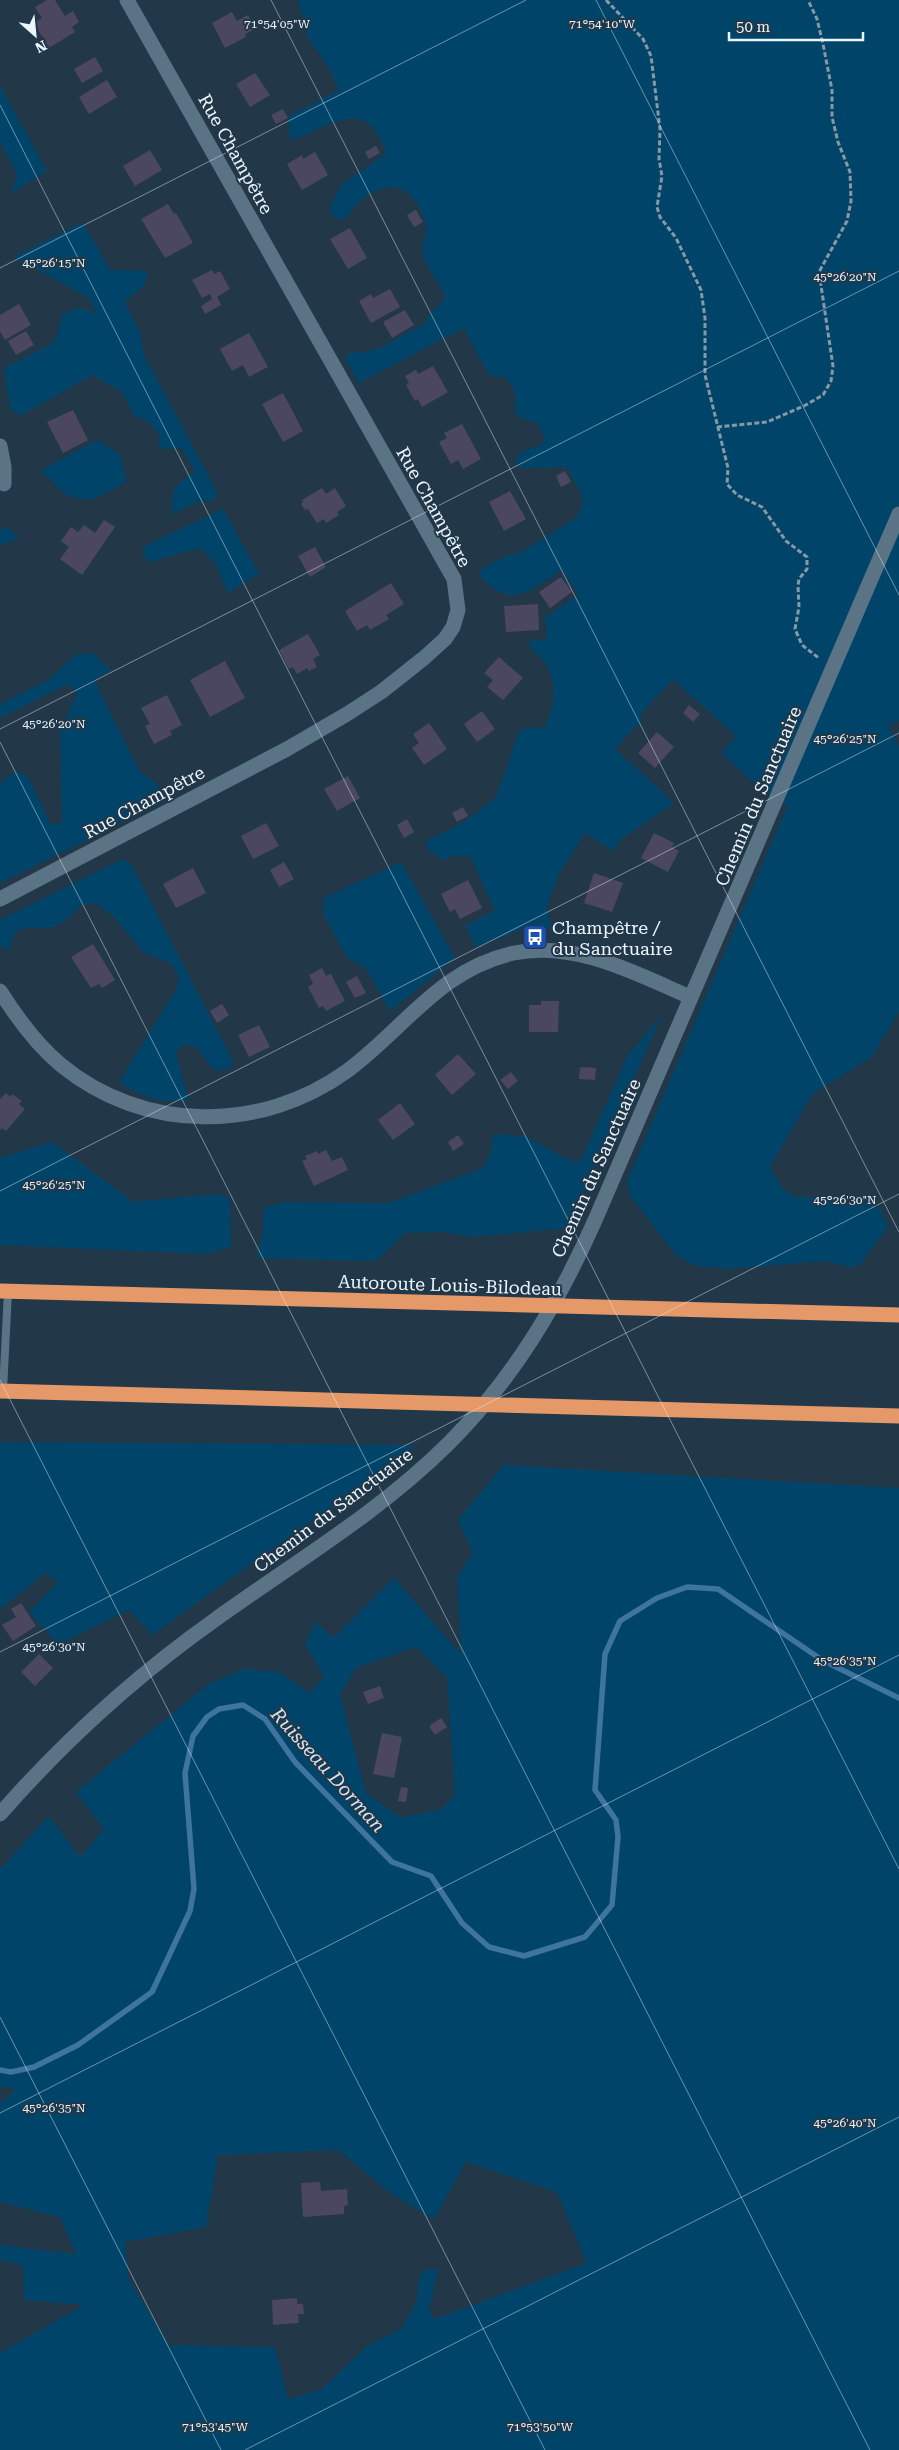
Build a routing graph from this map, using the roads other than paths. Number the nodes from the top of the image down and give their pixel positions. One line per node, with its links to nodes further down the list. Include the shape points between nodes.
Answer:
1 (127, 0): 5 (street, Rue Champêtre, via 454,579 458,610 445,639 381,692 347,714 287,749)
2 (0, 446): 3 (street)
3 (4, 484)
4 (899, 514): 7 (street, Chemin du Sanctuaire)
5 (0, 898)
6 (0, 991): 7 (street, via 42,1047 81,1080 151,1111 202,1118 228,1117 278,1106 325,1085 365,1057 450,980 481,963 507,954 544,950 573,953)
7 (690, 997): 12 (street, Chemin du Sanctuaire, via 574,1266 534,1338 494,1393 449,1443 398,1489 196,1633 136,1681 56,1754)
8 (4, 1291): 9 (highway, Autoroute Louis-Bilodeau); 10 (lane)
9 (899, 1315)
10 (1, 1391): 11 (highway)
11 (899, 1416)
12 (0, 1814)

